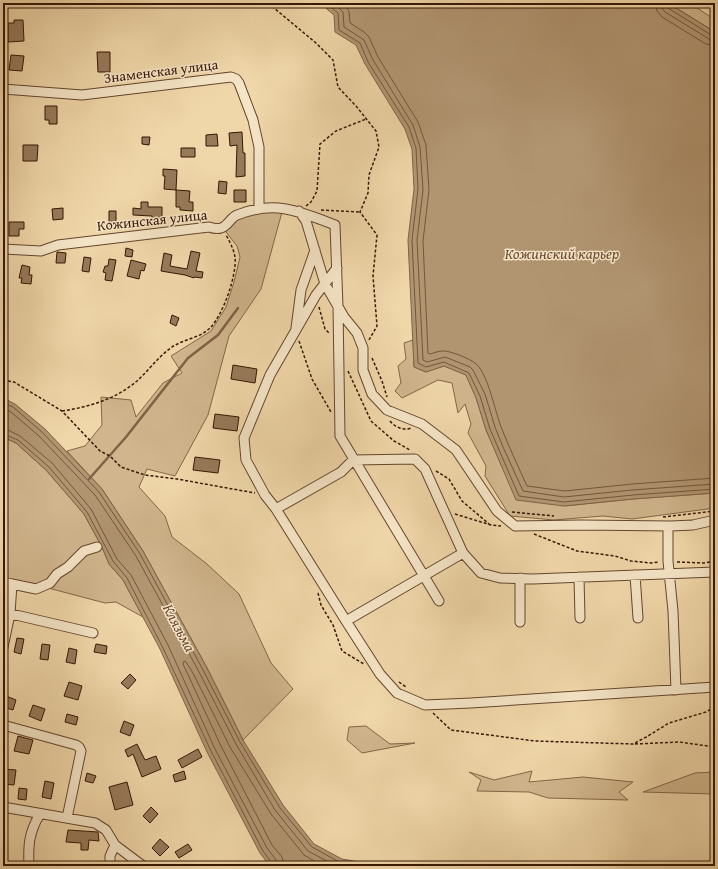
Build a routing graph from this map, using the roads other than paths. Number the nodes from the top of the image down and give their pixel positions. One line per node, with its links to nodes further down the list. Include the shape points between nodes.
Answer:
1 (3, 89): 2 (street, Знаменская улица, via 82,95 231,77 236,79 253,120 259,147)
2 (259, 208): 3 (street, Кожинская улица, via 276,207); 4 (street, Кожинская улица, via 233,216 221,228 58,245 41,251)
3 (299, 211): 5 (street, via 306,221); 6 (street, Кожинская улица, via 335,225)
4 (3, 249)
5 (315, 250): 7 (street); 9 (street, via 301,290)
6 (337, 268): 7 (street); 8 (street)
7 (325, 284): 8 (street); 9 (street, via 316,295)
8 (338, 307): 10 (street, via 340,436); 13 (street, via 358,333 363,348 363,370 372,394 387,410 422,424 456,450 498,511 515,526)
9 (296, 332): 11 (street, via 270,375 244,438 246,460 265,495)
10 (353, 460): 11 (street, via 341,472); 15 (street, via 416,459 425,469); 19 (street)
11 (276, 509): 27 (street)
12 (715, 520): 13 (street, via 693,525)
13 (668, 526): 17 (street)
14 (97, 547): 22 (street, via 84,552 50,583 36,589)
15 (463, 554): 19 (street); 21 (street, via 481,573 500,578)
16 (715, 572): 17 (street)
17 (669, 574): 18 (street); 32 (street)
18 (635, 575): 20 (street); 26 (street)
19 (423, 576): 23 (street); 27 (street)
20 (579, 577): 21 (street); 25 (street)
21 (520, 578): 28 (street)
22 (8, 583): 24 (street)
23 (439, 601)
24 (6, 613): 29 (street); 30 (street)
25 (580, 618)
26 (638, 618)
27 (346, 621): 32 (street, via 380,674 397,693 425,705)
28 (520, 622)
29 (93, 633)
30 (3, 647)
31 (715, 687): 32 (street)
32 (676, 690)
33 (3, 725): 36 (street, via 79,747)
34 (3, 807): 35 (street)
35 (40, 814): 36 (street); 38 (street, via 28,847)
36 (67, 818): 37 (street, via 95,824 106,830)
37 (115, 845): 39 (street, via 110,856); 40 (street)
38 (29, 866)
39 (110, 866)
40 (143, 866)

